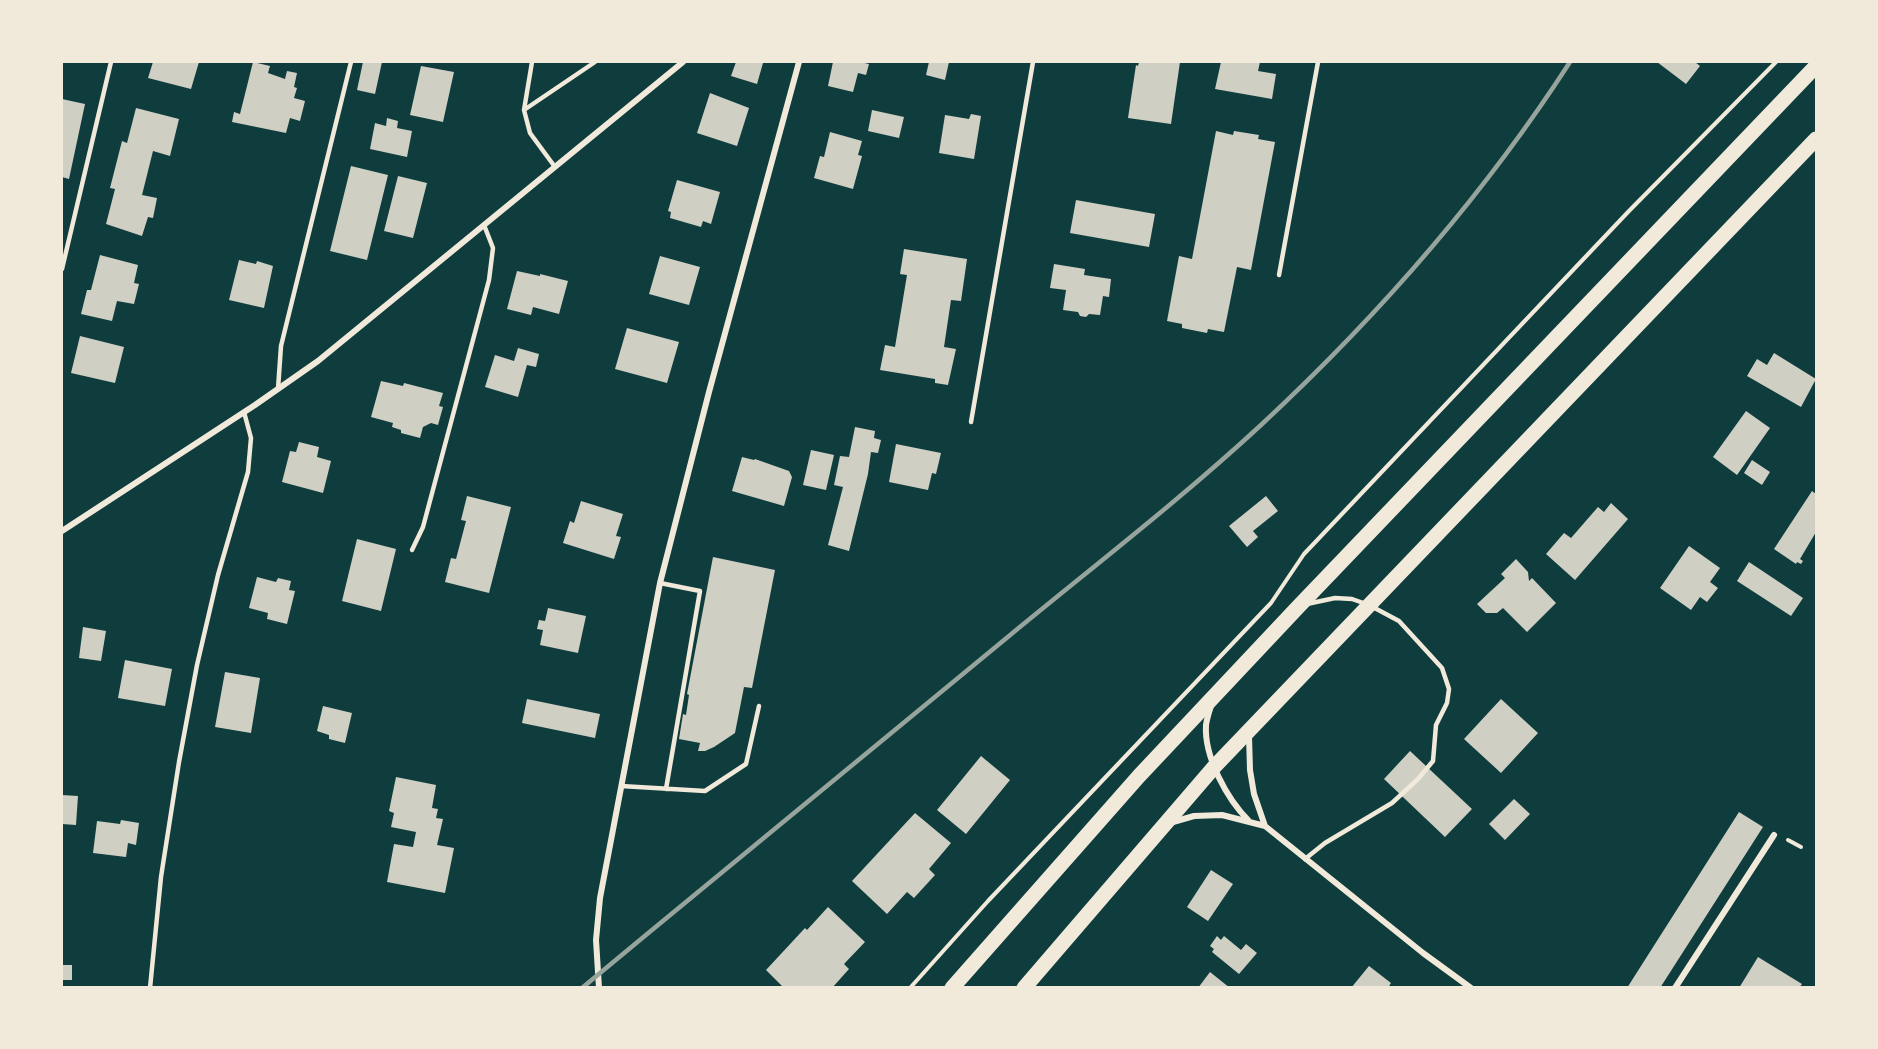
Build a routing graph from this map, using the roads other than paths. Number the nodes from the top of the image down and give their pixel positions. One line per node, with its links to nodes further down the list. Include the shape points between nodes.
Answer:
1 (111, 62): 14 (lane)
2 (351, 62): 16 (lane, via 281,346)
3 (532, 62): 10 (lane)
4 (595, 62): 10 (lane)
5 (683, 62): 12 (street)
6 (799, 62): 21 (street)
7 (1033, 62): 18 (lane)
8 (1318, 62): 15 (lane)
9 (1816, 66): 23 (main road)
10 (524, 110): 12 (lane, via 530,133)
11 (1816, 139): 22 (main road)
12 (555, 167): 13 (street)
13 (484, 225): 16 (street, via 318,361); 20 (lane, via 493,248 489,279 423,527)
14 (62, 269)
15 (1279, 275)
16 (278, 389): 17 (street)
17 (244, 412): 19 (street); 35 (lane, via 251,438 248,472 218,575 195,676 161,877)
18 (970, 422)
19 (62, 531)
20 (412, 550)
21 (660, 583): 28 (street); 29 (lane, via 699,591)
22 (1369, 605): 23 (lane, via 1335,598); 26 (main road); 34 (lane, via 1399,621 1442,668 1449,689 1447,703 1436,725 1432,761 1418,779 1392,803)
23 (1298, 607): 24 (main road)
24 (1213, 697): 27 (street, via 1206,725); 37 (main road)
25 (759, 706): 29 (lane, via 746,764 705,791)
26 (1249, 730): 27 (main road); 32 (street, via 1254,794)
27 (1215, 766): 30 (street, via 1222,786); 31 (main road)
28 (621, 786): 29 (lane); 36 (street, via 600,898 596,940)
29 (666, 789)
30 (1250, 822): 31 (street, via 1222,815 1194,816); 32 (street)
31 (1164, 824): 38 (main road)
32 (1265, 826): 34 (street)
33 (1774, 835): 40 (street)
34 (1305, 859): 39 (street)
35 (150, 987)
36 (599, 987)
37 (952, 987)
38 (1024, 987)
39 (1471, 987)
40 (1675, 987)

